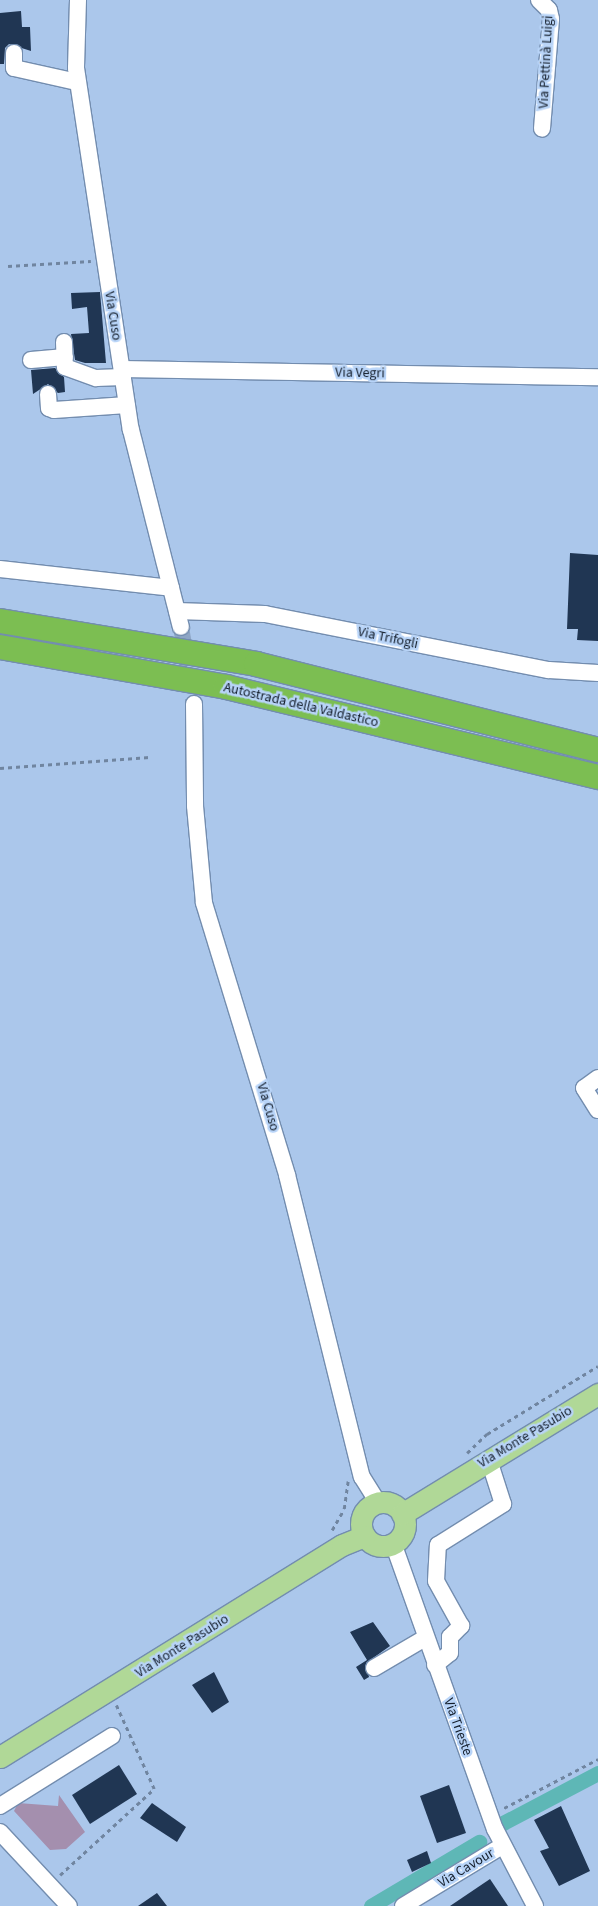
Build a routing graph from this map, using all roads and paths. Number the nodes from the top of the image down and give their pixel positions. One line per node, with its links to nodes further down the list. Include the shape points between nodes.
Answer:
1 (78, 0): 4 (street, Via Cuso)
2 (539, 0): 5 (street, Via Pettinà Luigi, via 550,10 551,19)
3 (9, 62): 4 (street)
4 (78, 82): 6 (street, Via Cuso)
5 (542, 129)
6 (105, 262): 7 (path); 9 (street, Via Cuso)
7 (8, 266)
8 (31, 360): 9 (street, Via Vegri, via 64,350 65,367 89,377)
9 (122, 373): 10 (street, Via Vegri); 12 (street, Via Cuso)
10 (598, 377)
11 (48, 394): 12 (street, via 50,408 54,410)
12 (127, 405): 14 (street, Via Cuso)
13 (0, 569): 14 (street)
14 (171, 588): 15 (street, Via Cuso)
15 (179, 619): 18 (street, Via Trifogli, via 265,614 541,669)
16 (0, 621): 20 (highway, Autostrada della Valdastico, via 256,664)
17 (0, 647): 23 (highway, Autostrada della Valdastico, via 226,687)
18 (598, 672)
19 (194, 704): 30 (street, Via Cuso, via 195,806 204,903 284,1166)
20 (598, 750)
21 (150, 757): 22 (path)
22 (0, 768)
23 (598, 778)
24 (598, 1078): 25 (street, via 584,1088)
25 (598, 1110)
26 (598, 1366): 28 (path, via 487,1434)
27 (598, 1394): 29 (main road, Via Monte Pasubio)
28 (466, 1454)
29 (489, 1460): 32 (main road, Via Monte Pasubio); 37 (street, via 503,1504 438,1544 436,1581 461,1626 450,1637 450,1653)
30 (362, 1477): 31 (street, Via Cuso); 35 (path, via 346,1481 344,1509 332,1528)
31 (378, 1503): 32 (main road, via 392,1504); 33 (main road, via 362,1516)
32 (402, 1514): 34 (main road, via 403,1534)
33 (364, 1536): 34 (main road, via 381,1546); 35 (main road, Via Monte Pasubio)
34 (394, 1543): 36 (street, Via Trieste)
35 (342, 1545): 39 (main road, Via Monte Pasubio)
36 (425, 1638): 37 (street, Via Trieste); 38 (street)
37 (435, 1665): 44 (street, Via Trieste)
38 (374, 1668)
39 (111, 1691): 41 (main road, Via Monte Pasubio); 47 (path, via 154,1789)
40 (112, 1736): 43 (street)
41 (0, 1757)
42 (598, 1760): 44 (path, via 502,1809)
43 (0, 1806)
44 (493, 1822): 46 (street, Via Trieste)
45 (0, 1832): 47 (street)
46 (502, 1846): 49 (street, Via Cavour); 50 (street, Via Trieste)
47 (51, 1883): 48 (street)
48 (69, 1906)
49 (403, 1906)
50 (535, 1906)

